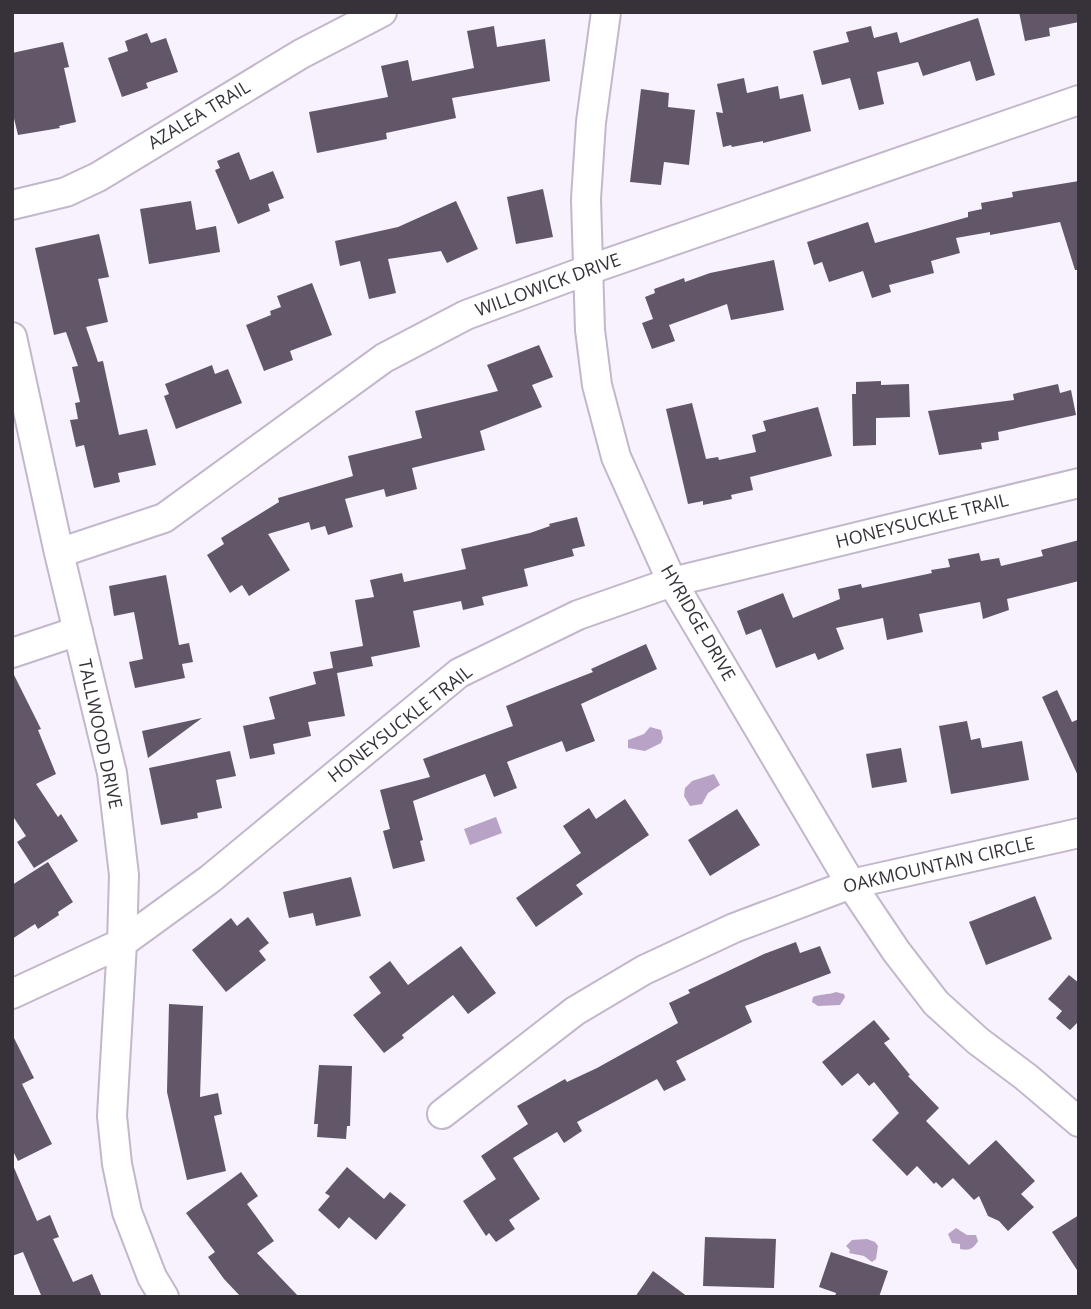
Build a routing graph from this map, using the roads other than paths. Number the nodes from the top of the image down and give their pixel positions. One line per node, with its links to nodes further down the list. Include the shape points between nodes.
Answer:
1 (382, 12): 4 (street, AZALEA TRAIL, via 301,54 98,177 66,192)
2 (606, 12): 5 (street, HYRIDGE DRIVE, via 591,121)
3 (1079, 100): 5 (street, WILLOWICK DRIVE)
4 (12, 205)
5 (588, 270): 8 (street, WILLOWICK DRIVE, via 466,315 384,358 164,518); 9 (street, HYRIDGE DRIVE, via 597,385 616,457)
6 (12, 337): 8 (street, TALLWOOD DRIVE)
7 (1079, 483): 9 (street, HONEYSUCKLE TRAIL)
8 (59, 552): 10 (street, TALLWOOD DRIVE)
9 (672, 582): 13 (street, HYRIDGE DRIVE); 14 (street, HONEYSUCKLE TRAIL, via 578,615 459,673 210,879)
10 (78, 631): 11 (street); 14 (street, TALLWOOD DRIVE, via 112,773 124,875)
11 (12, 653)
12 (1079, 832): 13 (street, OAKMOUNTAIN CIRCLE)
13 (851, 884): 16 (street, OAKMOUNTAIN CIRCLE, via 734,928 644,970 575,1011); 17 (street, HYRIDGE DRIVE, via 936,1003)
14 (122, 943): 15 (street, HONEYSUCKLE TRAIL); 18 (street, TALLWOOD DRIVE, via 112,1116 117,1164 127,1212)
15 (12, 994)
16 (442, 1114)
17 (1079, 1122)
18 (164, 1297)

